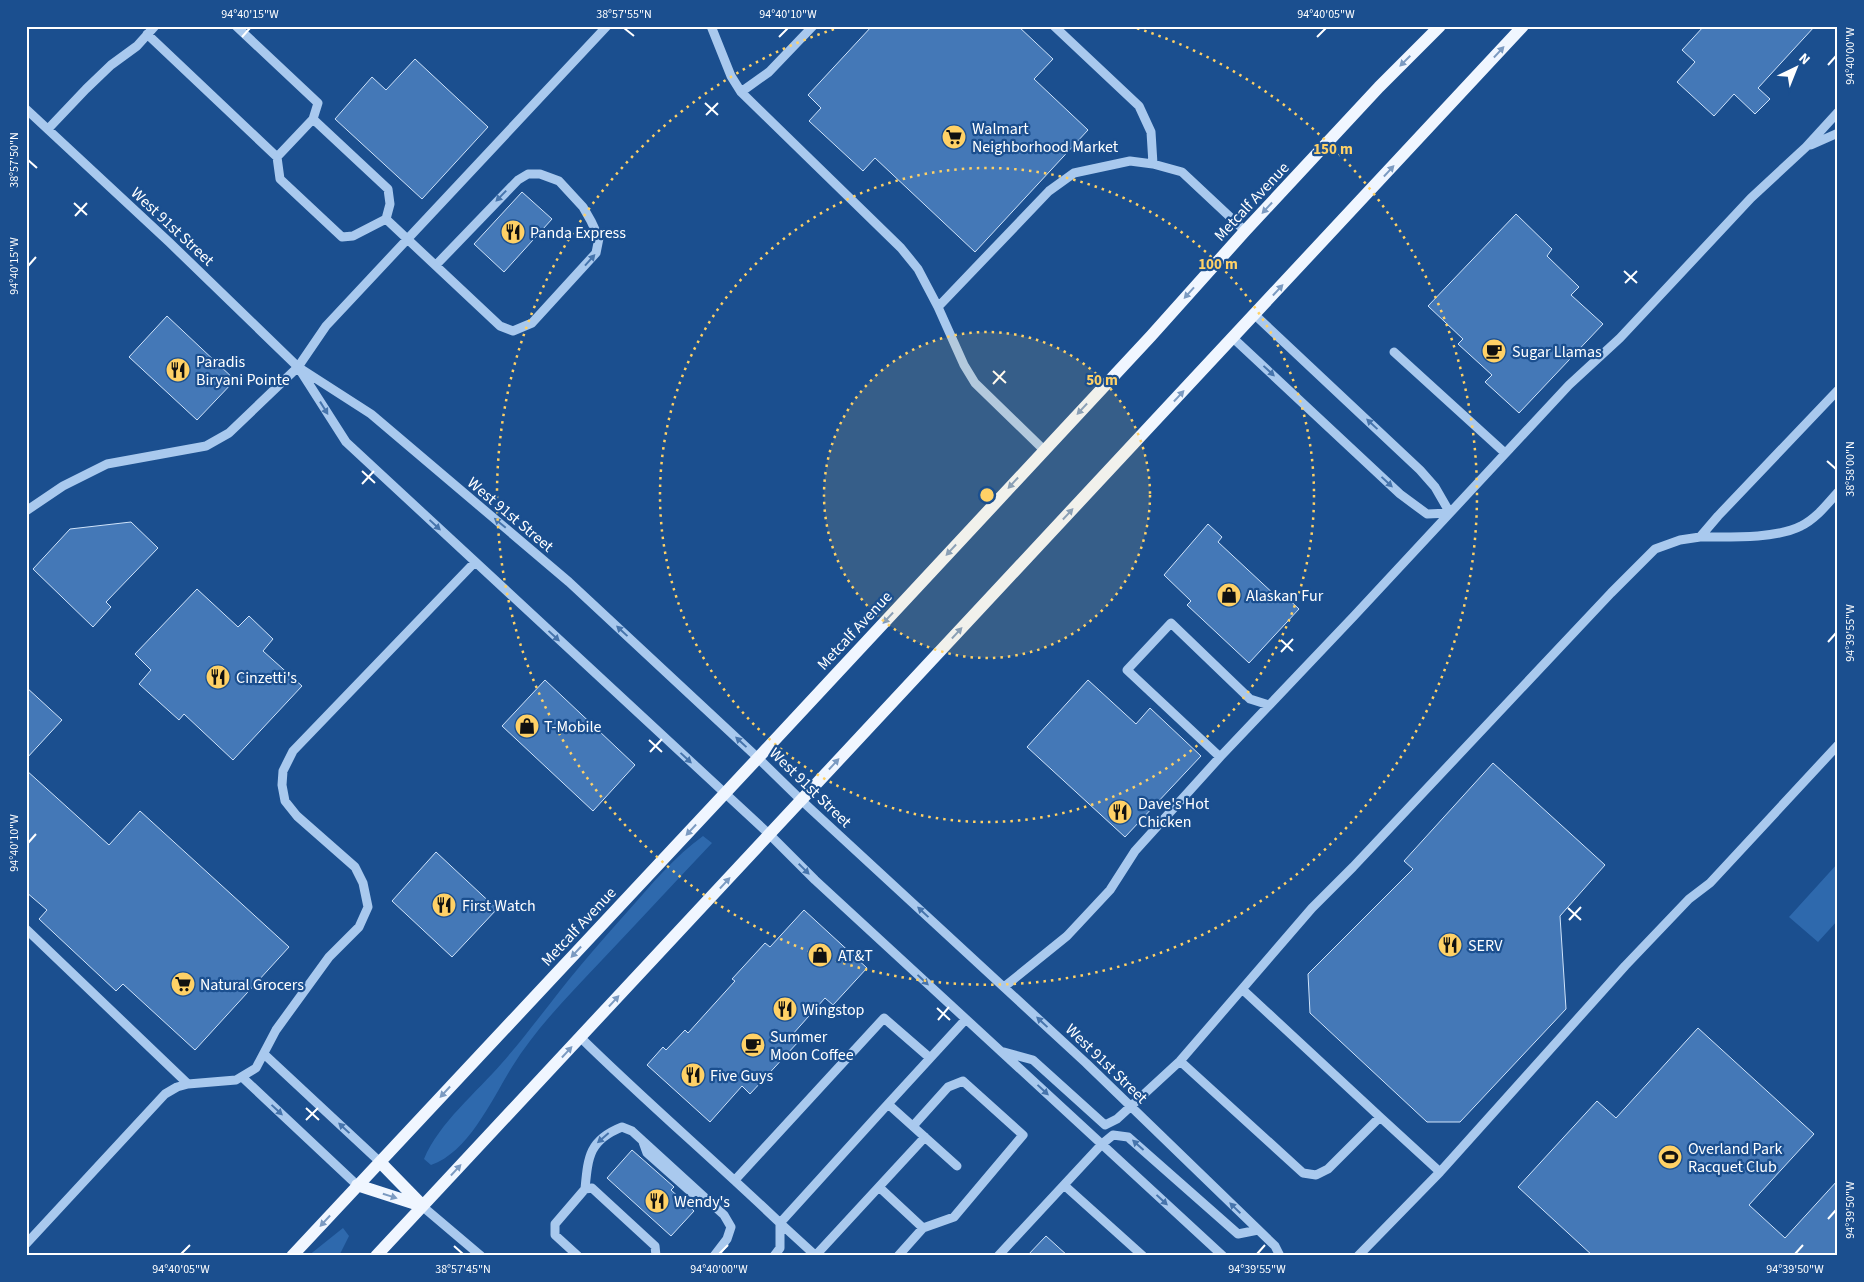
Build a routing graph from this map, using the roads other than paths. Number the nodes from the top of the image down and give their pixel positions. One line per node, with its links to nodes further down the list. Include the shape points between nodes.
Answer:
1 (155, 26): 9 (street)
2 (236, 26): 13 (street, via 318,103)
3 (607, 26): 21 (street)
4 (711, 26): 10 (street, via 730,76)
5 (813, 26): 10 (street, via 769,72)
6 (1054, 26): 18 (street, via 1139,106 1151,132)
7 (1440, 26): 20 (main road, Metcalf Avenue, one-way to 20)
8 (1523, 26): 24 (main road, one-way to 8)
9 (148, 34): 14 (street, via 86,89); 17 (street)
10 (741, 92): 23 (street, via 901,248 918,269)
11 (26, 109): 14 (street, West 91st Street)
12 (1838, 112): 16 (street)
13 (313, 119): 17 (street); 19 (street, via 388,189 390,204)
14 (48, 129): 27 (street, West 91st Street)
15 (1838, 132): 16 (street)
16 (1806, 147): 30 (street, via 1751,198 1620,338 1568,385)
17 (277, 157): 19 (street, via 280,179 342,237 353,236)
18 (1153, 164): 20 (street, via 1182,172); 23 (street, via 1130,161 1074,173 1049,191)
19 (386, 219): 21 (street)
20 (1245, 231): 29 (main road, Metcalf Avenue, one-way to 29)
21 (407, 239): 22 (street); 27 (street, via 326,326)
22 (436, 266): 22 (street, one-way to 22, via 500,326 514,331 532,322 557,296 596,253 599,238 583,207 559,181 548,175 528,174 518,180)
23 (938, 307): 29 (street, via 975,383)
24 (1255, 315): 25 (main road); 33 (street, one-way to 24, via 1435,487 1420,470)
25 (1233, 338): 33 (street, one-way to 33, via 1400,494 1426,514); 41 (main road, one-way to 25)
26 (1394, 352): 30 (street)
27 (298, 367): 32 (street, via 229,433 206,446 107,464 63,486); 35 (street, West 91st Street, one-way to 35, via 346,442); 38 (street, West 91st Street, one-way to 27, via 569,582 394,433 371,414)
28 (1838, 390): 34 (street)
29 (1044, 450): 38 (main road, Metcalf Avenue, one-way to 38)
30 (1505, 453): 33 (street)
31 (1838, 492): 34 (street, via 1816,516 1800,527 1778,533)
32 (26, 512)
33 (1450, 513): 36 (street)
34 (1700, 537): 45 (street, via 1655,549 1312,908)
35 (475, 562): 40 (street, West 91st Street, one-way to 40); 49 (street, via 292,752 283,771 285,801 297,816 354,867 363,884 368,907 359,927 329,957 276,1030)
36 (1269, 705): 39 (street); 39 (street, via 1250,699 1171,623 1127,670)
37 (1838, 745): 62 (street, via 1710,883 1689,899 1625,966)
38 (758, 758): 40 (main road, Metcalf Avenue); 41 (street, West 91st Street)
39 (1220, 758): 44 (street, via 1135,851 1110,890 1067,936)
40 (725, 794): 42 (street, West 91st Street); 60 (main road, Metcalf Avenue, one-way to 60)
41 (801, 800): 42 (main road); 44 (street, West 91st Street, one-way to 41)
42 (770, 835): 46 (street, West 91st Street, one-way to 46); 47 (main road, one-way to 42)
43 (26, 929): 53 (street)
44 (1004, 987): 55 (street, West 91st Street, one-way to 44)
45 (1242, 989): 51 (street); 56 (street)
46 (966, 1019): 48 (street, West 91st Street); 50 (street)
47 (580, 1037): 63 (street); 68 (main road, one-way to 47)
48 (1001, 1051): 55 (street, via 1033,1060 1105,1125); 59 (street, West 91st Street, one-way to 59)
49 (264, 1054): 52 (street, via 256,1068); 60 (street, one-way to 49)
50 (930, 1058): 54 (street); 63 (street, via 884,1018)
51 (1180, 1061): 55 (street); 56 (street, via 1303,1173 1316,1176 1328,1169)
52 (242, 1077): 53 (street); 65 (street, one-way to 65)
53 (188, 1084): 72 (street, via 166,1094)
54 (888, 1104): 57 (street); 69 (street)
55 (1130, 1106): 71 (street, West 91st Street, one-way to 55)
56 (1380, 1117): 62 (street)
57 (913, 1126): 58 (street); 70 (street, via 948,1087 963,1081 1023,1135 954,1217)
58 (926, 1137): 61 (street); 66 (street)
59 (1102, 1144): 64 (street); 71 (street, one-way to 59, via 1238,1234 1128,1136 1113,1135); 84 (street, West 91st Street, one-way to 84)
60 (380, 1162): 65 (main road, Metcalf Avenue); 68 (main road)
61 (957, 1166)
62 (1440, 1172): 86 (street)
63 (735, 1180): 69 (street)
64 (1064, 1185): 82 (street); 83 (street)
65 (358, 1186): 68 (main road, one-way to 68); 73 (main road, Metcalf Avenue, one-way to 73)
66 (879, 1187): 70 (street); 80 (street)
67 (585, 1189): 76 (street, via 555,1224 555,1235); 77 (street, via 592,1188 655,1246); 78 (street, one-way to 67, via 727,1239 731,1227 724,1215 632,1131 622,1127 597,1142 588,1158)
68 (422, 1206): 74 (main road); 75 (street)
69 (780, 1223): 79 (street, via 780,1248); 80 (street)
70 (923, 1228): 81 (street)
71 (1258, 1230): 85 (street, West 91st Street, via 1275,1246)
72 (26, 1244)
73 (292, 1256)
74 (376, 1256)
75 (481, 1256)
76 (578, 1256)
77 (656, 1256)
78 (714, 1256)
79 (774, 1256)
80 (816, 1256)
81 (898, 1256)
82 (998, 1256)
83 (1143, 1256)
84 (1223, 1256)
85 (1280, 1256)
86 (1358, 1256)

